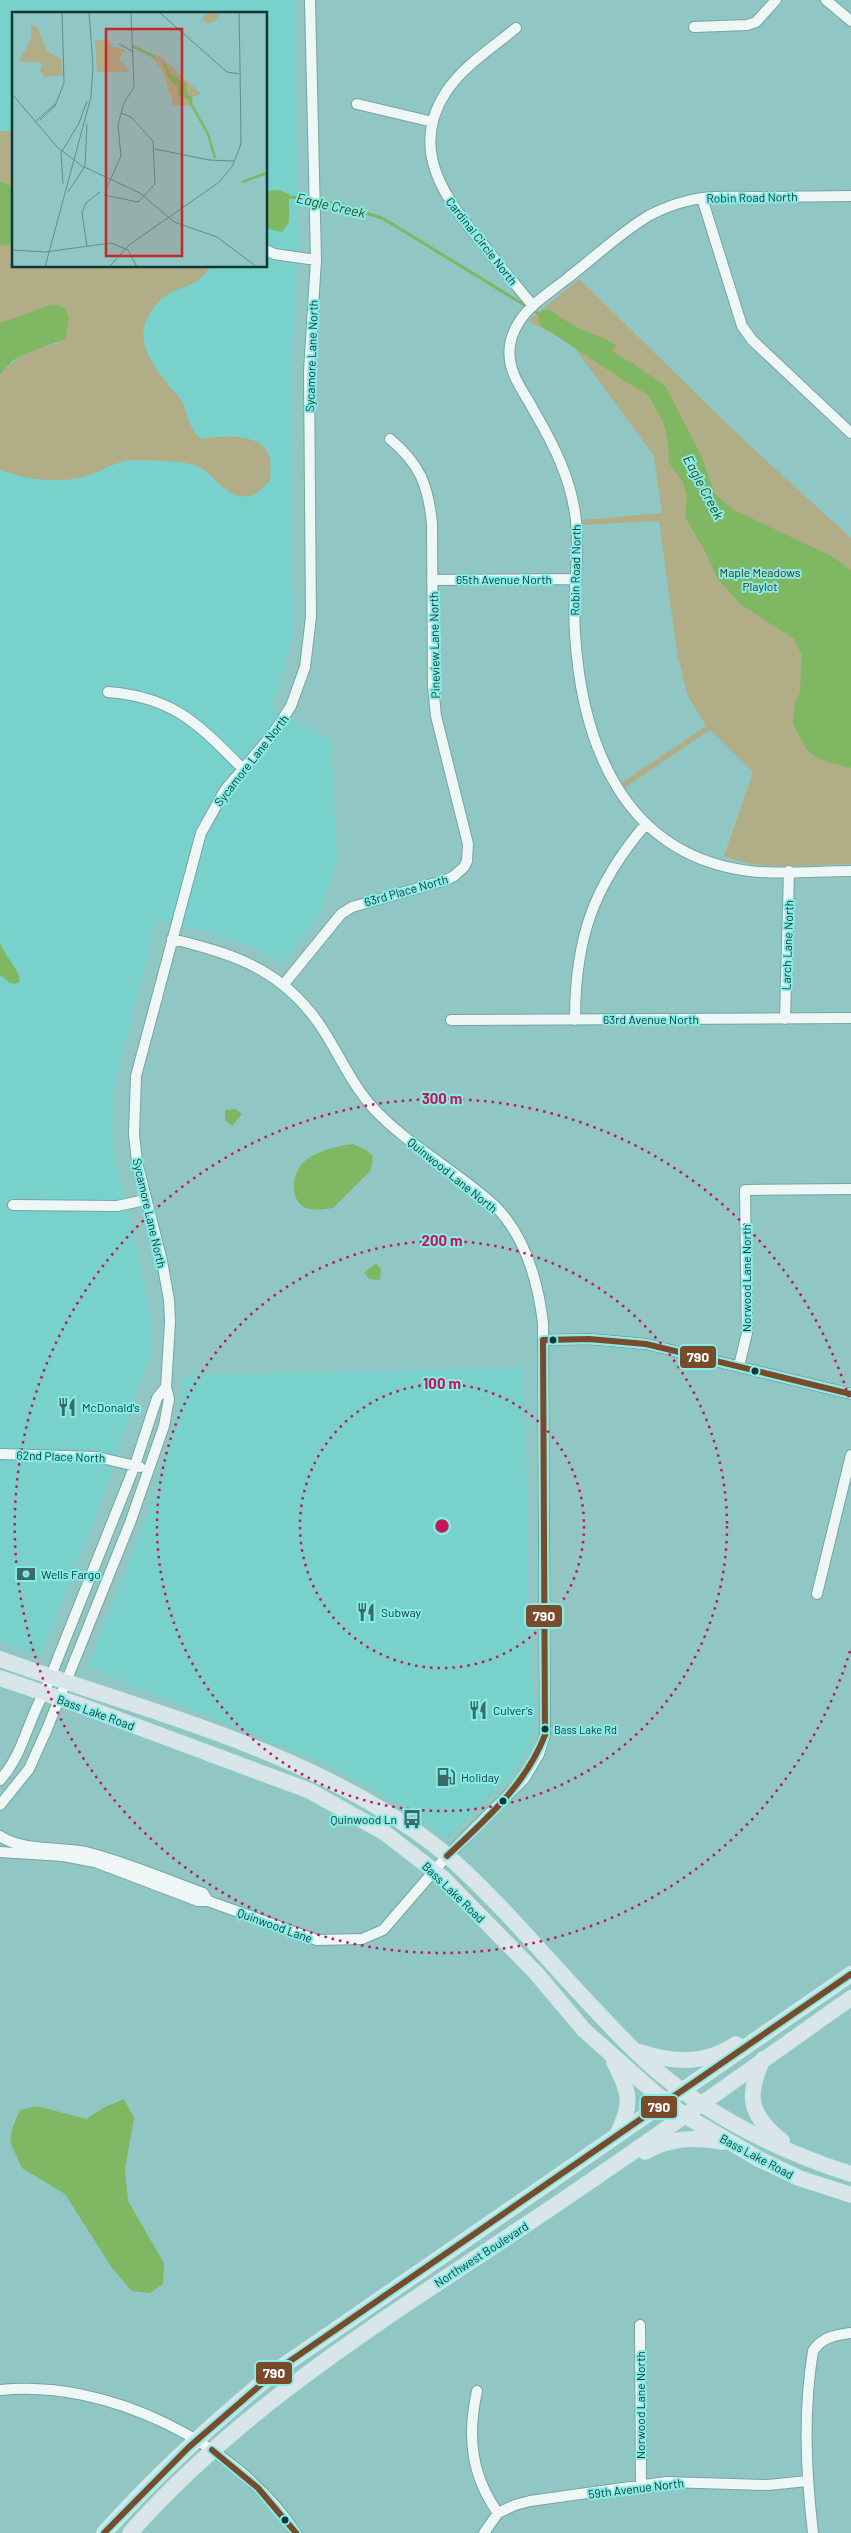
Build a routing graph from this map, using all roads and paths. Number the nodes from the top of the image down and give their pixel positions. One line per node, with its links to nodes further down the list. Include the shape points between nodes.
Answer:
1 (310, 0): 12 (street, Sycamore Lane North)
2 (776, 0): 5 (street, via 756,22 748,25)
3 (826, 0): 4 (street)
4 (851, 22)
5 (694, 26)
6 (516, 28): 8 (street, Cardinal Circle North, via 457,77 445,93)
7 (357, 104): 8 (street)
8 (433, 122): 13 (street, Cardinal Circle North, via 431,149 440,186 463,220)
9 (851, 196): 10 (street, Robin Road North)
10 (702, 198): 13 (street, Robin Road North, via 652,214); 14 (street, via 742,326 752,340)
11 (268, 251): 12 (street)
12 (316, 260): 19 (street, Sycamore Lane North, via 309,372 310,644 306,667 291,706)
13 (533, 306): 16 (street, Robin Road North, via 513,333 509,357 516,378 561,462 570,491 576,522)
14 (851, 433)
15 (390, 438): 17 (street, Pineview Lane North, via 409,455 424,482 432,523)
16 (576, 579): 17 (street, 65th Avenue North); 20 (street, Robin Road North, via 574,630 577,665 589,727 602,764 615,787)
17 (432, 580): 21 (street, Pineview Lane North, via 436,716 468,844)
18 (108, 692): 19 (street, via 147,697 176,710 214,739)
19 (243, 769): 24 (street, Sycamore Lane North, via 225,790 201,834)
20 (646, 824): 22 (street, Robin Road North, via 674,844 706,860 750,871); 29 (street, via 602,885 591,912 576,970)
21 (467, 861): 25 (street, 63rd Place North, via 460,872 446,880 352,906 341,914)
22 (789, 871): 23 (street, Robin Road North); 27 (street, Larch Lane North)
23 (851, 871)
24 (172, 939): 25 (street, Quinwood Lane North, via 246,962); 31 (street, Sycamore Lane North, via 136,1076 134,1134)
25 (284, 984): 33 (street, Quinwood Lane North, via 316,1018 356,1086 374,1109 504,1217 524,1248 533,1271 540,1300)
26 (851, 1018): 27 (street, 63rd Avenue North)
27 (785, 1019): 29 (street, 63rd Avenue North)
28 (451, 1020): 29 (street, 63rd Avenue North)
29 (575, 1020)
30 (851, 1189): 34 (street, Norwood Lane North, via 745,1190 747,1333)
31 (146, 1200): 32 (street, via 118,1206); 35 (street, Sycamore Lane North, via 169,1300)
32 (13, 1205)
33 (543, 1340): 34 (street, via 589,1339 646,1344); 51 (street, Quinwood Lane North, via 545,1735 539,1754 524,1779)
34 (739, 1366): 36 (street)
35 (166, 1387): 39 (street, Sycamore Lane North, via 157,1398); 40 (street, Sycamore Lane North, via 170,1399)
36 (851, 1394)
37 (0, 1454): 39 (street, 62nd Place North, via 97,1456)
38 (851, 1455): 41 (street)
39 (135, 1465): 40 (street, 62nd Place North); 43 (street, Sycamore Lane North)
40 (149, 1470): 45 (street, Sycamore Lane North)
41 (817, 1594)
42 (0, 1659): 43 (main road, Bass Lake Road)
43 (50, 1677): 45 (main road, Bass Lake Road); 46 (street, Sycamore Lane North)
44 (0, 1678): 46 (main road, Bass Lake Road)
45 (64, 1682): 46 (street, Sycamore Lane North); 51 (main road, Bass Lake Road, via 302,1766 356,1794 424,1837)
46 (51, 1695): 47 (street, via 37,1706 15,1761); 48 (street, via 47,1729 29,1769); 53 (main road, Bass Lake Road, via 310,1791 385,1833)
47 (0, 1780)
48 (0, 1805)
49 (0, 1836): 52 (street, Quinwood Lane, via 10,1842 68,1849)
50 (0, 1852): 52 (street, Quinwood Lane)
51 (447, 1856): 53 (street, Quinwood Lane North); 57 (main road, Bass Lake Road)
52 (99, 1860): 53 (street, Quinwood Lane, via 198,1901 208,1901 317,1940 362,1939 383,1930)
53 (433, 1870): 58 (main road, Bass Lake Road, via 480,1915)
54 (851, 1974): 55 (main road, Northwest Boulevard)
55 (822, 1995): 57 (main road, via 802,1999 726,2051 705,2059 672,2060); 60 (main road, Northwest Boulevard)
56 (851, 1998): 59 (main road, Northwest Boulevard)
57 (634, 2050): 60 (main road, Bass Lake Road)
58 (612, 2057): 61 (main road, Bass Lake Road); 64 (main road, via 629,2098 626,2118)
59 (763, 2059): 62 (main road, Northwest Boulevard); 66 (main road, via 753,2084 755,2113 768,2130)
60 (684, 2091): 61 (main road, Northwest Boulevard); 62 (main road, Bass Lake Road)
61 (667, 2102): 63 (main road, Bass Lake Road); 64 (main road, Northwest Boulevard)
62 (701, 2103): 63 (main road, Northwest Boulevard); 66 (main road, Bass Lake Road)
63 (684, 2115): 65 (main road, Bass Lake Road); 69 (main road, Northwest Boulevard)
64 (616, 2138): 74 (main road, Northwest Boulevard, via 302,2352 239,2401)
65 (731, 2144): 68 (main road, Bass Lake Road, via 790,2174); 69 (main road, via 698,2138 664,2142 644,2152 572,2203)
66 (798, 2155): 67 (main road, Bass Lake Road)
67 (851, 2174)
68 (851, 2196)
69 (551, 2208): 75 (main road, Northwest Boulevard, via 322,2362)
70 (640, 2325): 77 (street, Norwood Lane North)
71 (851, 2332): 76 (street, via 828,2337 814,2351 808,2409)
72 (0, 2390): 74 (street, via 37,2390 93,2397 156,2418)
73 (477, 2391): 78 (street, via 471,2425 472,2454 481,2484)
74 (196, 2440): 75 (street); 79 (main road, Northwest Boulevard)
75 (212, 2450): 80 (main road, Northwest Boulevard); 81 (street, via 241,2472)
76 (807, 2481): 77 (street, 59th Avenue North, via 744,2485 684,2481); 83 (street)
77 (641, 2485): 78 (street, 59th Avenue North, via 530,2501)
78 (498, 2513): 82 (street)
79 (104, 2533)
80 (130, 2533)
81 (296, 2533)
82 (484, 2533)
83 (813, 2533)

